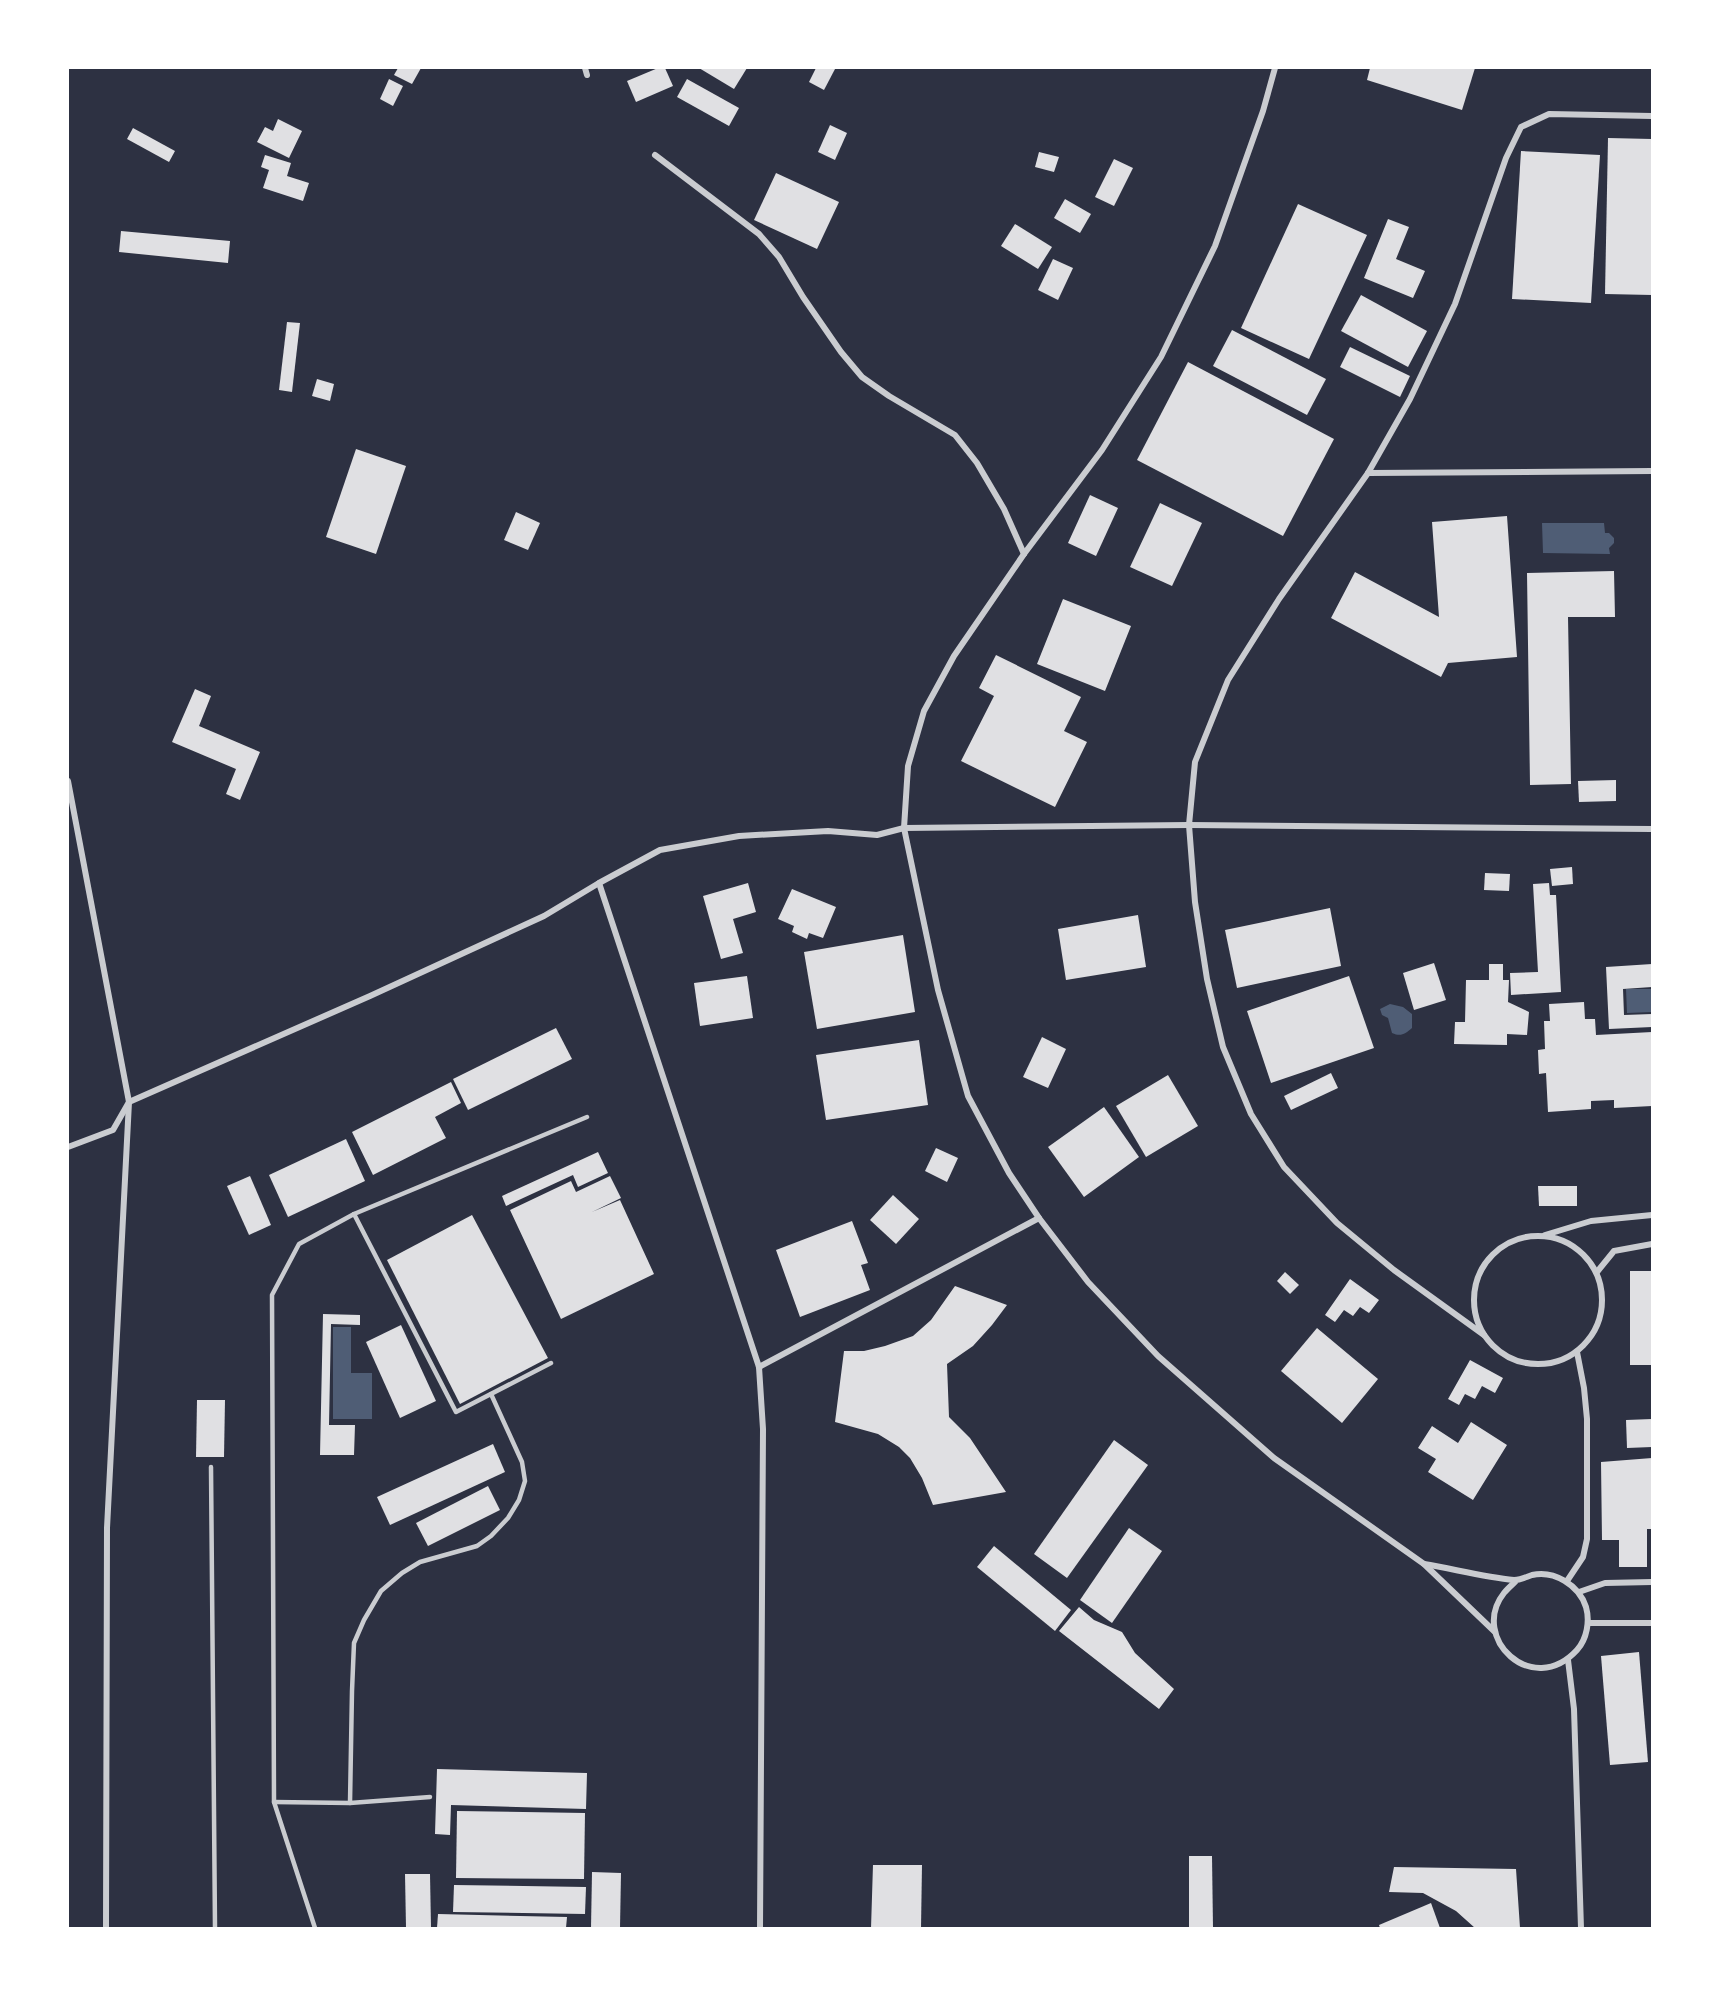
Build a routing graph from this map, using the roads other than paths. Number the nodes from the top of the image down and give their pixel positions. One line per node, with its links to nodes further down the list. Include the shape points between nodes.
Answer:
1 (585, 68): 3 (street)
2 (1275, 68): 8 (street, via 1215,246 1161,357 1102,450)
3 (587, 75)
4 (1653, 116): 7 (street, via 1549,114 1521,128 1506,158 1455,304 1410,399)
5 (655, 154): 8 (street, via 759,234 862,376 955,435 1004,509)
6 (1653, 471): 7 (street)
7 (1368, 473): 10 (street, via 1279,599 1228,680 1195,762)
8 (1024, 554): 11 (street, via 954,656 924,711 908,766)
9 (68, 781): 14 (street)
10 (1189, 825): 11 (street); 12 (street); 23 (street, via 1207,979 1223,1047 1251,1114 1284,1167 1337,1223)
11 (904, 828): 13 (street, via 877,835 828,831 739,836 671,848 660,850); 19 (street, via 938,990 968,1096 1009,1173)
12 (1653, 829)
13 (599, 883): 14 (street, via 544,916); 26 (street)
14 (129, 1102): 16 (street, via 112,1130); 41 (street, via 107,1528)
15 (587, 1117): 17 (lane)
16 (68, 1147)
17 (354, 1214): 27 (lane, via 456,1412); 39 (lane, via 299,1244 272,1296)
18 (1653, 1215): 20 (street, via 1591,1221)
19 (1039, 1218): 26 (street); 29 (street, via 1088,1282 1158,1356 1274,1458)
20 (1545, 1235): 22 (street, via 1567,1241 1584,1254); 23 (street, via 1510,1241 1483,1265 1473,1300)
21 (1653, 1244): 22 (street, via 1614,1251)
22 (1597, 1272): 24 (street, via 1602,1289 1598,1324)
23 (1484, 1335): 24 (street, via 1495,1348 1526,1363 1544,1364)
24 (1576, 1352): 31 (street, via 1587,1419 1587,1539 1583,1557)
25 (550, 1363): 27 (lane)
26 (759, 1367): 44 (street, via 763,1430)
27 (491, 1394): 40 (lane, via 522,1462 525,1481 519,1500 508,1518 477,1546 420,1562 402,1573 381,1591 364,1620 354,1644)
28 (211, 1467): 42 (lane)
29 (1424, 1564): 30 (street); 36 (street)
30 (1517, 1580): 31 (street, via 1551,1575); 36 (street, via 1503,1594 1495,1612)
31 (1567, 1581): 33 (street)
32 (1653, 1582): 33 (street, via 1605,1583)
33 (1579, 1592): 34 (street)
34 (1588, 1623): 35 (street); 37 (street, via 1583,1644)
35 (1653, 1623)
36 (1495, 1632): 37 (street, via 1501,1646 1524,1665 1547,1668)
37 (1568, 1660): 45 (street, via 1574,1709)
38 (430, 1797): 40 (lane)
39 (274, 1802): 40 (lane); 43 (lane)
40 (350, 1803)
41 (106, 1929)
42 (215, 1929)
43 (315, 1929)
44 (760, 1929)
45 (1581, 1929)

